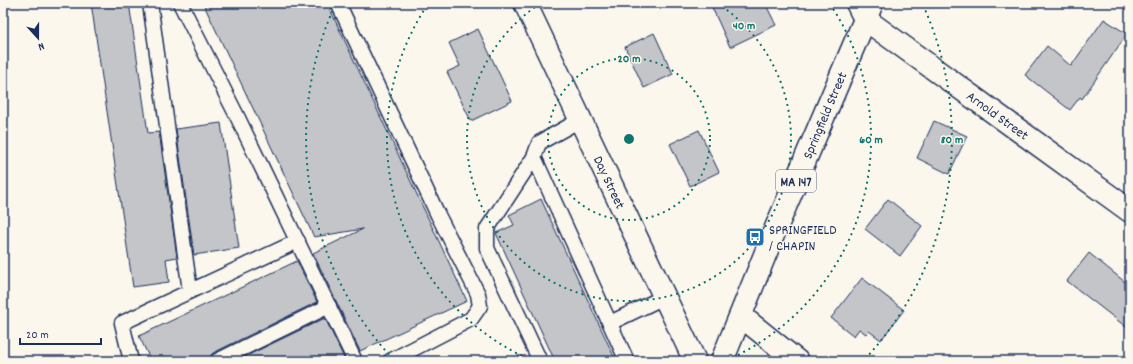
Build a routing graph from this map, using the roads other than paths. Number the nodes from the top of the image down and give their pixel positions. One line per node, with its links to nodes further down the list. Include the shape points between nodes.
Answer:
1 (150, 3): 10 (lane)
2 (180, 3): 9 (lane)
3 (338, 3): 18 (lane, via 478,294 480,306 471,319)
4 (525, 3): 6 (street, Day Street)
5 (865, 8): 8 (street, Arnold Street); 13 (street, Springfield Street / MA 147)
6 (580, 120): 7 (lane, via 539,143); 11 (street, Day Street)
7 (534, 157): 14 (lane); 19 (lane, via 487,229 487,248)
8 (1130, 211)
9 (298, 241): 10 (lane); 12 (lane)
10 (190, 291): 15 (lane, via 122,323)
11 (664, 297): 14 (lane); 21 (street, Day Street)
12 (329, 306): 16 (lane); 17 (lane)
13 (741, 316): 22 (street, Springfield Street / MA 147); 23 (street)
14 (610, 323): 20 (lane)
15 (131, 361)
16 (217, 361)
17 (355, 361)
18 (390, 361)
19 (540, 361)
20 (627, 361)
21 (695, 361)
22 (722, 361)
23 (796, 361)

